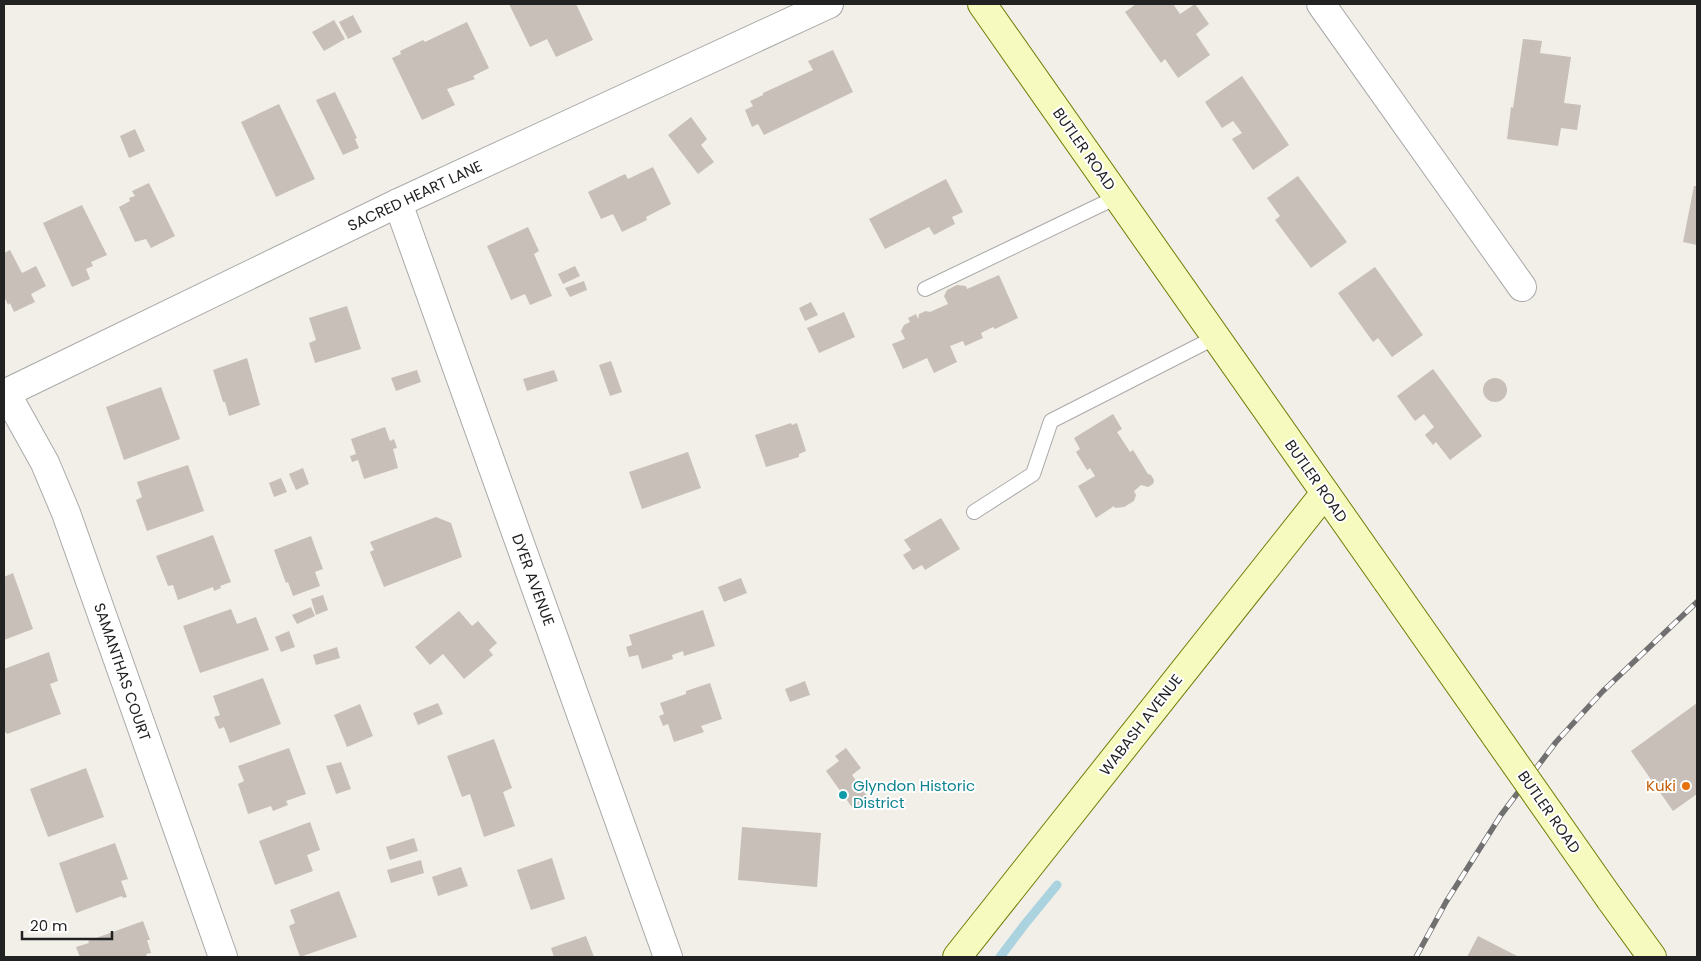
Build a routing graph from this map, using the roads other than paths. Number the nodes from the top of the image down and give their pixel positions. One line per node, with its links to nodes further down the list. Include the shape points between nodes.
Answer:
1 (830, 4): 5 (street, SACRED HEART LANE)
2 (982, 4): 4 (main road, BUTLER ROAD)
3 (1321, 4): 6 (street)
4 (1117, 197): 7 (lane); 8 (main road, BUTLER ROAD)
5 (398, 203): 9 (street, SACRED HEART LANE); 13 (street, DYER AVENUE)
6 (1522, 287)
7 (925, 289)
8 (1216, 337): 10 (main road, BUTLER ROAD); 11 (lane, via 1051,421 1033,474)
9 (5, 393): 12 (street, SAMANTHAS COURT, via 46,464 66,513)
10 (1325, 493): 14 (main road, WABASH AVENUE); 15 (main road, BUTLER ROAD, bridge)
11 (974, 512)
12 (223, 957)
13 (668, 957)
14 (957, 957)
15 (1652, 957)

